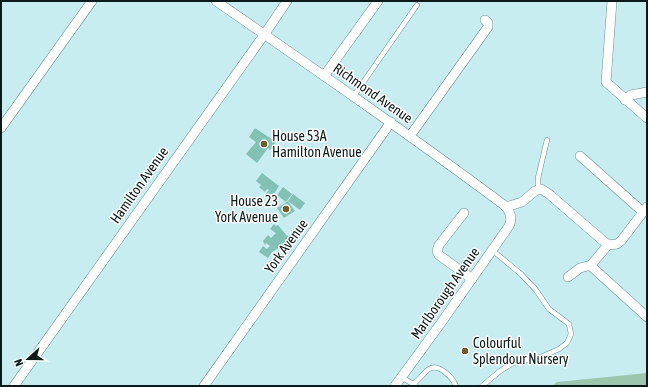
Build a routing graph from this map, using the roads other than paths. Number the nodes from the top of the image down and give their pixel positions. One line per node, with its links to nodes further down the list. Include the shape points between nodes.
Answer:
1 (92, 1): 15 (street)
2 (216, 1): 8 (street, Richmond Avenue)
3 (287, 1): 8 (street, Hamilton Avenue)
4 (378, 1): 9 (street)
5 (612, 1): 12 (street, via 606,82)
6 (417, 6): 11 (lane)
7 (485, 20): 16 (street, via 488,27)
8 (264, 35): 9 (street, Richmond Avenue); 31 (street, Hamilton Avenue)
9 (324, 76): 11 (street, Richmond Avenue)
10 (647, 92): 12 (street, via 631,95)
11 (353, 97): 14 (street, Richmond Avenue)
12 (625, 100): 13 (street)
13 (647, 118)
14 (391, 122): 16 (street, Richmond Avenue); 32 (street, York Avenue)
15 (1, 128)
16 (410, 136): 20 (street, Richmond Avenue)
17 (547, 140): 19 (lane, via 538,178)
18 (580, 156): 21 (street)
19 (538, 190): 20 (street); 23 (street, via 549,194)
20 (508, 210): 24 (street, Marlborough Avenue, via 511,221)
21 (645, 210): 23 (street, via 620,242)
22 (464, 213): 27 (street, via 438,245 436,252)
23 (608, 245): 25 (street)
24 (492, 250): 27 (street, Marlborough Avenue); 35 (lane, via 521,274 554,314 569,324 571,334 567,343 559,349 541,357 513,363)
25 (592, 265): 26 (street, via 580,268); 28 (street)
26 (568, 277)
27 (472, 279): 29 (street, Marlborough Avenue)
28 (647, 317)
29 (401, 377): 30 (lane); 33 (street, Marlborough Avenue)
30 (415, 385): 34 (lane, via 426,371 433,367 448,374)
31 (14, 386)
32 (204, 386)
33 (395, 386)
34 (456, 386)
35 (482, 386)

